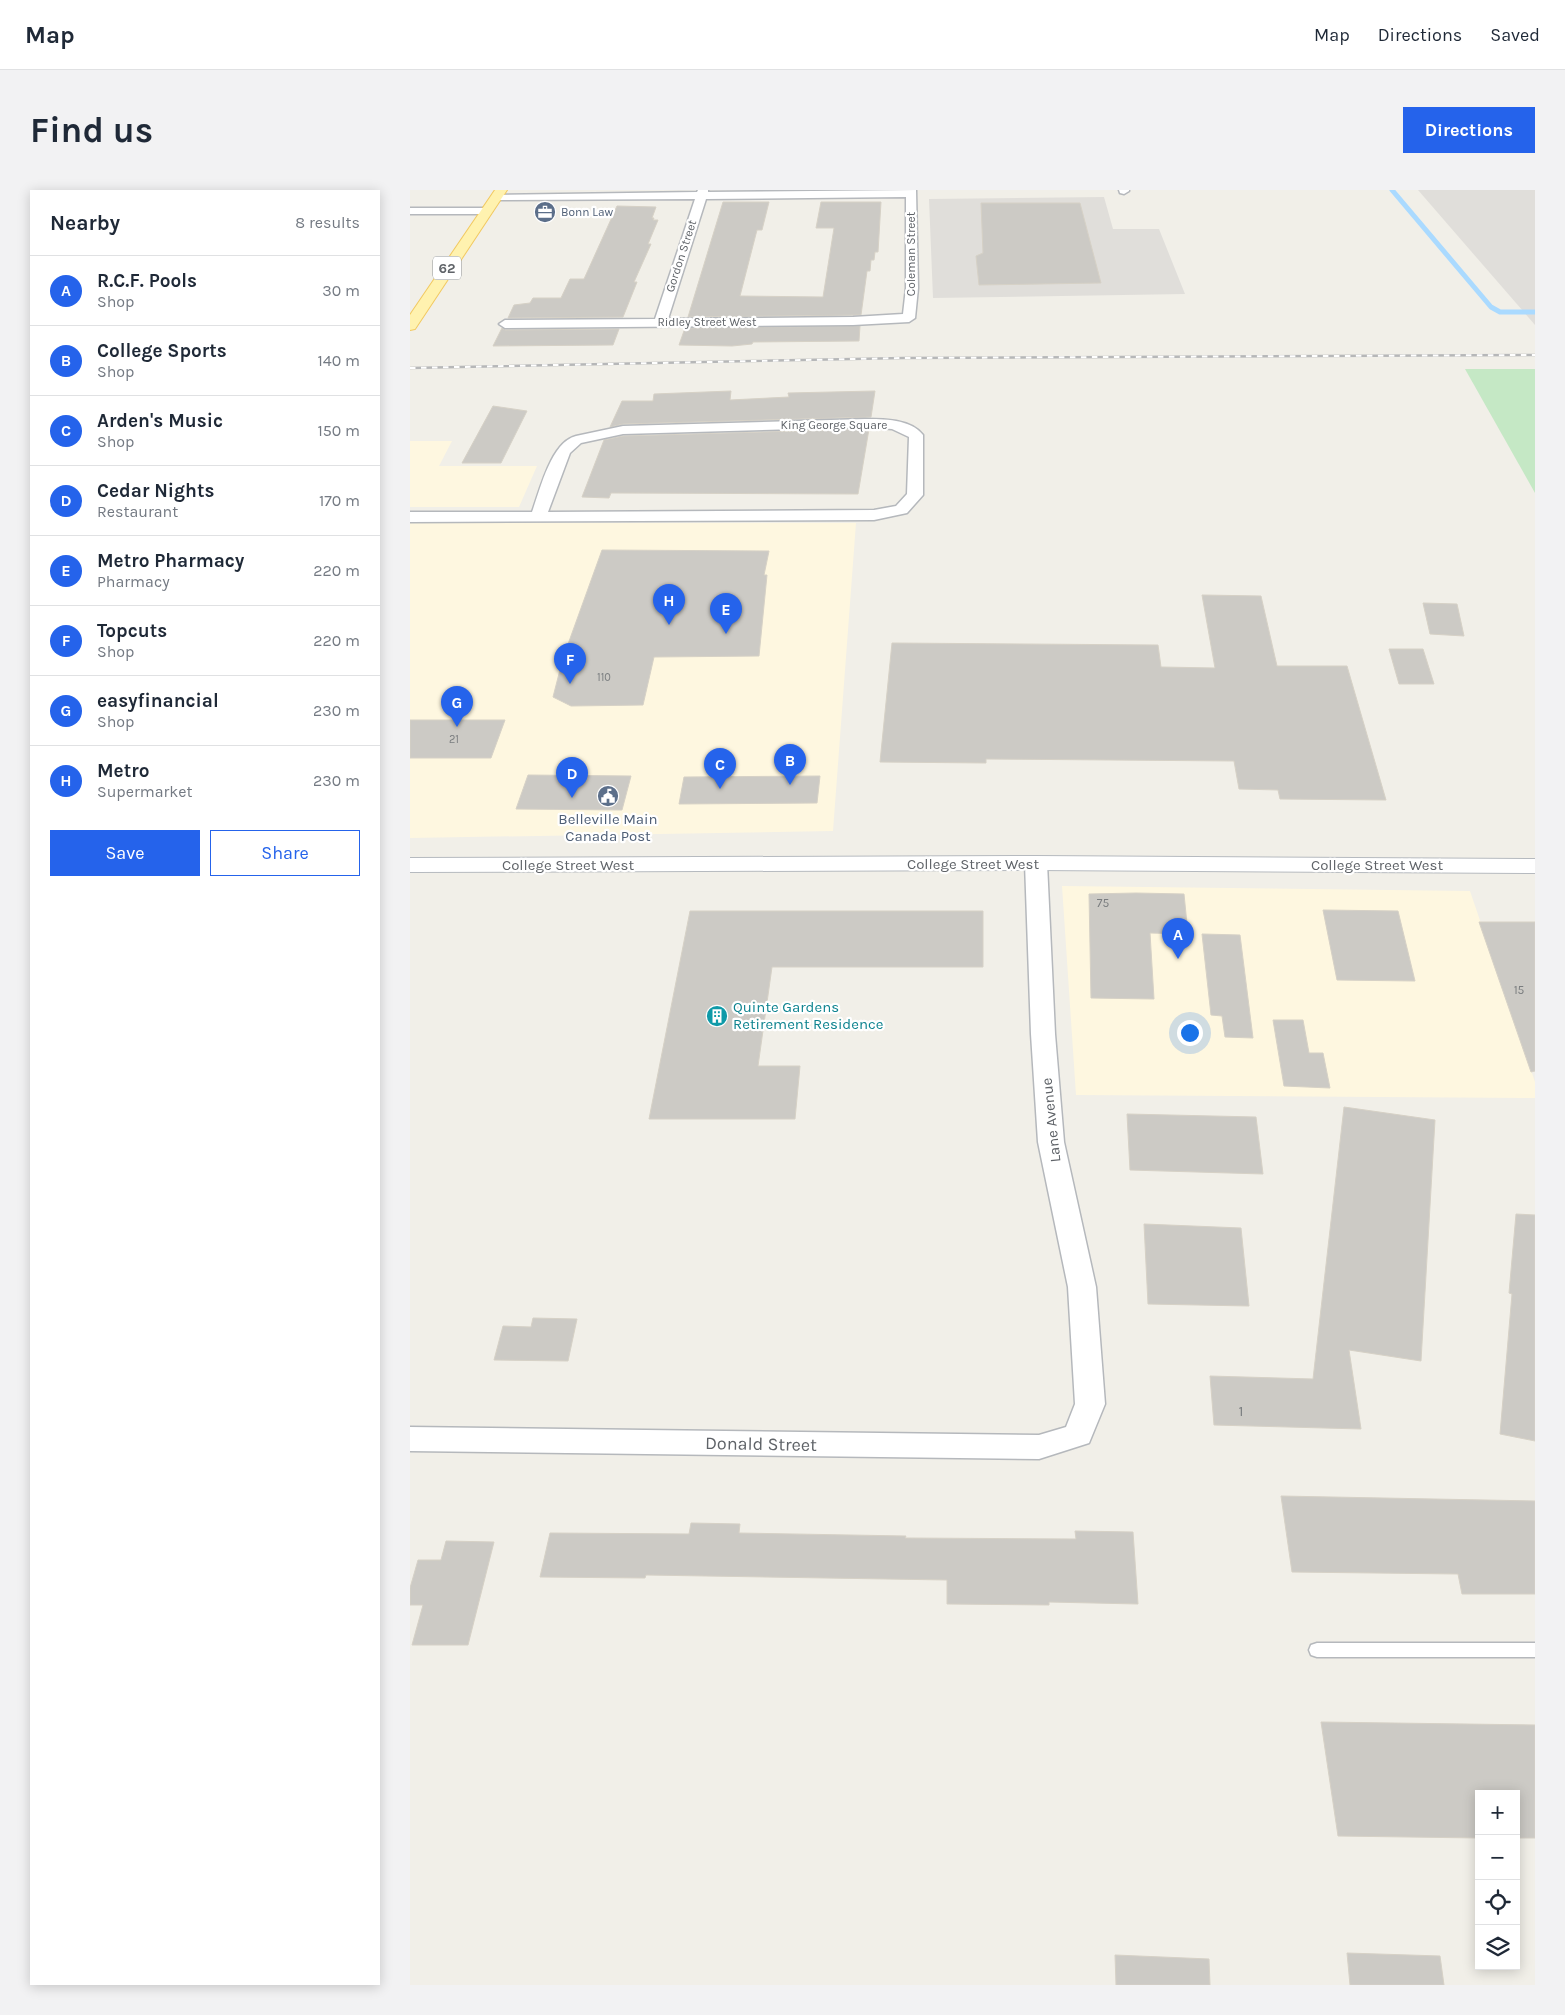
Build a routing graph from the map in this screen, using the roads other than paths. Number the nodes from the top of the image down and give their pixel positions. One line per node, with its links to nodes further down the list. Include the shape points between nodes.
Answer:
1 (911, 192): 2 (street); 6 (street, Coleman Street, via 912,288)
2 (702, 193): 3 (street); 7 (street, Gordon Street)
3 (499, 194): 5 (main road, 62)
4 (410, 211): 5 (street)
5 (486, 211): 9 (main road, 62)
6 (909, 318): 7 (street, Ridley Street West)
7 (660, 322): 8 (street, Ridley Street West)
8 (505, 324)
9 (410, 326)
10 (410, 517): 11 (street, King George Square)
11 (538, 517): 11 (street, King George Square, via 562,451 576,440 596,434 623,430 889,423 908,428 916,435 915,495 901,510 874,515)
12 (1036, 863): 13 (main road, College Street West); 14 (main road, College Street West); 15 (street, Lane Avenue, via 1051,1142 1082,1287)
13 (410, 865)
14 (1535, 866)
15 (1090, 1404): 16 (street, Donald Street, via 1078,1434 1039,1447)
16 (410, 1440)
17 (1317, 1650): 18 (lane)
18 (1535, 1650)

